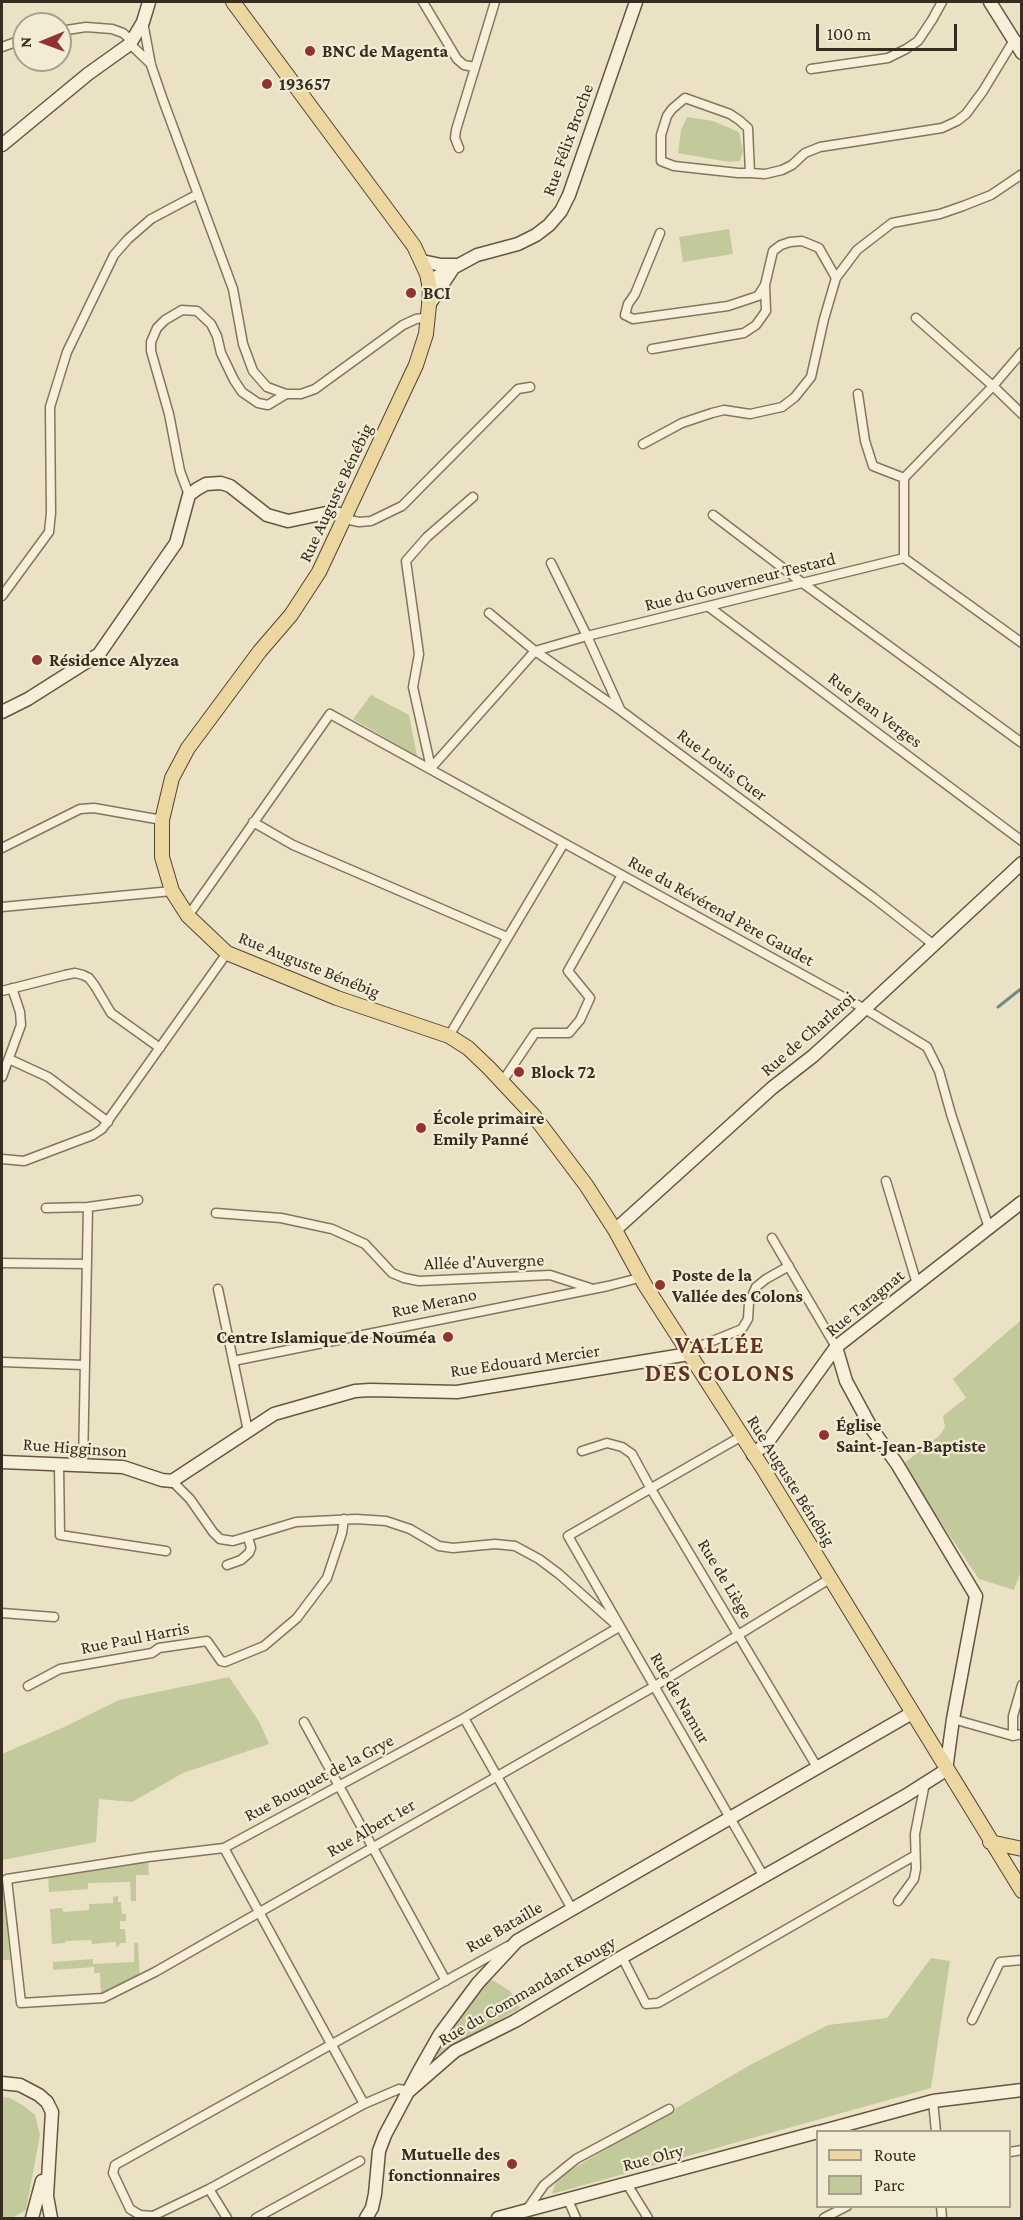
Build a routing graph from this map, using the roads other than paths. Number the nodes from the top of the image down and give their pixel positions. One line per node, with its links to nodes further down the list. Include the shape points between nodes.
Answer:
1 (149, 2): 8 (street)
2 (233, 2): 23 (main road, Rue Auguste Bénébig)
3 (423, 2): 15 (street, via 457,58)
4 (495, 2): 15 (street)
5 (636, 2): 24 (street, Rue Félix Broche, via 561,211 549,225 518,244)
6 (942, 2): 16 (street, via 918,41 906,49 888,58)
7 (990, 2): 11 (street)
8 (143, 22): 10 (street); 12 (street)
9 (72, 30): 10 (street, via 112,28)
10 (132, 41): 12 (street); 14 (street); 17 (street)
11 (1018, 41): 13 (street); 19 (street, via 957,121 942,128 820,147 782,170)
12 (149, 48): 14 (street)
13 (1022, 53)
14 (152, 65): 21 (street)
15 (474, 67): 18 (street, via 456,130)
16 (811, 69)
17 (2, 145)
18 (459, 148)
19 (750, 173): 19 (street, via 674,166 661,161 666,116 685,98 739,120 748,128)
20 (1022, 174): 25 (street, via 991,195 963,206 892,223 857,250)
21 (198, 194): 36 (street, via 233,289 243,344 253,371 267,387); 48 (street, via 151,219 114,255 67,352 50,407 49,532)
22 (660, 233): 27 (street, via 628,304 626,315 633,319 735,304 758,296)
23 (422, 261): 24 (street, Rue Félix Broche); 26 (main road, Rue Auguste Bénébig)
24 (457, 265): 26 (street, Rue Félix Broche); 28 (street, Rue Félix Broche)
25 (836, 278): 27 (street, via 819,248 802,241 790,242 773,251); 39 (street, via 811,376 795,397 782,407 767,411 712,413 682,423)
26 (429, 281): 28 (main road, Rue Auguste Bénébig)
27 (765, 285): 32 (street, via 766,311 744,333)
28 (429, 311): 30 (street); 31 (main road, Rue Auguste Bénébig)
29 (916, 318): 34 (street)
30 (397, 329): 31 (street, via 413,325); 36 (street, via 315,389)
31 (425, 339): 44 (main road, Rue Auguste Bénébig)
32 (652, 349)
33 (1022, 352): 34 (street)
34 (993, 386): 38 (street); 40 (street)
35 (530, 387): 44 (street, via 518,389 402,506 371,521)
36 (286, 394): 41 (street, via 268,405 242,392 211,324 197,311 182,310 157,328 151,351)
37 (858, 394): 40 (street, via 873,466)
38 (1022, 414)
39 (644, 444)
40 (904, 478): 45 (street)
41 (189, 495): 44 (street, via 206,484 221,483 238,491 267,516 278,519 288,521 331,512); 55 (street, via 176,543 99,654)
42 (473, 497): 57 (street, via 406,561 419,654 413,687)
43 (713, 515): 47 (street)
44 (346, 517): 58 (main road, Rue Auguste Bénébig, via 297,606 188,748 172,778)
45 (904, 558): 47 (street, Rue du Gouverneur Testard); 52 (street)
46 (551, 563): 51 (street)
47 (804, 584): 49 (street, Rue du Gouverneur Testard); 56 (street)
48 (2, 596)
49 (709, 607): 51 (street, Rue du Gouverneur Testard); 60 (street, Rue Jean Verges)
50 (489, 613): 53 (street, Rue Louis Cuer)
51 (587, 636): 53 (street, Rue du Gouverneur Testard); 54 (street)
52 (1022, 643)
53 (535, 651): 54 (street, Rue Louis Cuer); 57 (street)
54 (620, 710): 69 (street, Rue Louis Cuer)
55 (2, 712)
56 (1022, 743)
57 (431, 768): 59 (street, Rue du Révérend Père Gaudet, via 330,714); 61 (street, Rue du Révérend Père Gaudet)
58 (162, 820): 62 (street, via 80,809); 65 (main road, Rue Auguste Bénébig, via 162,857)
59 (253, 822): 67 (street); 68 (street, via 293,845)
60 (1022, 842)
61 (564, 843): 64 (street, Rue du Révérend Père Gaudet); 68 (street)
62 (2, 848)
63 (1022, 863): 69 (street, Rue de Charleroi)
64 (622, 875): 73 (street, Rue du Révérend Père Gaudet); 78 (street, via 568,971 590,998 580,1020 569,1032 535,1033)
65 (172, 891): 66 (street); 67 (main road, Rue Auguste Bénébig)
66 (2, 907)
67 (188, 916): 70 (main road, Rue Auguste Bénébig)
68 (507, 937): 74 (street)
69 (934, 945): 73 (street, Rue de Charleroi)
70 (227, 953): 74 (main road, Rue Auguste Bénébig, via 337,998); 75 (street)
71 (12, 988): 72 (street); 75 (street, via 75,973 83,975 95,986 111,1013); 76 (street, via 21,1024)
72 (2, 991)
73 (865, 1009): 87 (street, Rue du Révérend Père Gaudet, via 927,1047 939,1071); 88 (street, Rue de Charleroi)
74 (449, 1036): 78 (main road, Rue Auguste Bénébig, via 468,1048)
75 (160, 1048): 79 (street)
76 (9, 1059): 77 (street); 79 (street, via 48,1077)
77 (2, 1077)
78 (502, 1083): 88 (main road, Rue Auguste Bénébig, via 562,1151)
79 (108, 1122): 80 (street, via 93,1135 24,1161)
80 (2, 1159)
81 (885, 1181): 94 (street)
82 (138, 1200): 84 (street)
83 (1022, 1202): 87 (street, Rue Taragnat)
84 (88, 1207): 85 (street); 91 (street)
85 (46, 1208)
86 (216, 1213): 95 (street, Allée d'Auvergne, via 281,1218 332,1229 365,1244 392,1273 404,1278 419,1281 550,1275)
87 (988, 1228): 94 (street, Rue Taragnat)
88 (615, 1230): 93 (main road, Rue Auguste Bénébig)
89 (772, 1238): 92 (street)
90 (2, 1263): 91 (street)
91 (87, 1264): 101 (street)
92 (789, 1266): 97 (street); 98 (street, via 756,1287 742,1329)
93 (640, 1275): 95 (street, Rue Merano); 98 (main road, Rue Auguste Bénébig)
94 (917, 1284): 97 (street, Rue Taragnat)
95 (590, 1288): 99 (street, Rue Merano)
96 (218, 1289): 99 (street)
97 (836, 1347): 105 (street, Rue Taragnat, via 770,1439); 125 (street, via 846,1381 872,1429 976,1596)
98 (688, 1351): 102 (street, Rue Edouard Mercier, via 457,1392 355,1391 274,1414); 103 (main road, Rue Auguste Bénébig)
99 (233, 1361): 102 (street)
100 (2, 1362): 101 (street)
101 (84, 1365): 108 (street)
102 (248, 1431): 109 (street, Rue Edouard Mercier)
103 (742, 1436): 105 (main road, Rue Auguste Bénébig); 110 (street)
104 (582, 1451): 110 (street, Rue de Liège, via 607,1443 622,1447 632,1454)
105 (753, 1455): 115 (main road, Rue Auguste Bénébig)
106 (2, 1462): 107 (street, Rue Higginson)
107 (59, 1465): 108 (street, Rue Higginson); 113 (street, via 60,1535)
108 (83, 1465): 109 (street, Rue Higginson, via 123,1467)
109 (172, 1481): 112 (street, via 190,1498 219,1539)
110 (651, 1489): 118 (street, Rue de Namur, via 568,1536); 119 (street, Rue de Liège)
111 (344, 1519): 112 (street, via 296,1522); 118 (street, via 386,1521 410,1529 439,1546 515,1546 559,1574); 121 (street, Rue Paul Harris, via 327,1578 297,1618 264,1646 225,1662 207,1641 159,1648 152,1653 60,1669)
112 (248, 1537): 114 (street, via 249,1553)
113 (166, 1551)
114 (226, 1565)
115 (831, 1578): 119 (street, Rue Albert 1er); 123 (main road, Rue Auguste Bénébig)
116 (2, 1613): 117 (street)
117 (54, 1617)
118 (619, 1627): 122 (street, Rue de Namur); 124 (street, Rue Bouquet de la Grye)
119 (739, 1634): 122 (street, Rue Albert 1er); 128 (street, Rue de Liège)
120 (1022, 1685): 127 (street, via 1013,1716)
121 (28, 1686)
122 (656, 1686): 130 (street, Rue Albert 1er); 133 (street, Rue de Namur)
123 (912, 1713): 128 (street, Rue Bataille); 129 (main road, Rue Auguste Bénébig)
124 (464, 1718): 130 (street); 132 (street, Rue Bouquet de la Grye)
125 (953, 1719): 127 (street); 129 (street)
126 (304, 1722): 132 (street)
127 (1017, 1735)
128 (817, 1767): 133 (street, Rue Bataille)
129 (946, 1770): 131 (street, Rue du Commandant Rougy); 134 (main road, Rue Auguste Bénébig)
130 (497, 1775): 135 (street, Rue Albert 1er); 144 (street)
131 (926, 1784): 138 (street); 140 (street, Rue du Commandant Rougy)
132 (339, 1786): 135 (street); 136 (street, Rue Bouquet de la Grye)
133 (730, 1818): 140 (street, Rue de Namur); 144 (street, Rue Bataille)
134 (990, 1842): 137 (main road); 139 (main road, Rue Auguste Bénébig)
135 (371, 1847): 145 (street, Rue Albert 1er); 149 (street)
136 (224, 1848): 141 (street, Rue Bouquet de la Grye); 145 (street)
137 (1022, 1849): 139 (main road, via 1008,1860)
138 (914, 1856): 143 (street, via 914,1879); 147 (street, via 658,2003 646,2004)
139 (1009, 1873): 142 (main road, Rue Auguste Bénébig)
140 (764, 1876): 147 (street, Rue du Commandant Rougy)
141 (8, 1879): 145 (street, Rue Albert 1er, via 21,2003 103,1998)
142 (1022, 1891)
143 (898, 1901)
144 (572, 1909): 146 (street, Rue Bataille)
145 (259, 1911): 151 (street)
146 (517, 1941): 149 (street, Rue Bataille); 154 (street, via 478,1983 440,2034)
147 (622, 1957): 154 (street, Rue du Commandant Rougy, via 515,2021 455,2051)
148 (1022, 1960): 150 (street, via 1000,1962)
149 (446, 1981): 151 (street, Rue Bataille)
150 (972, 2020)
151 (332, 2044): 156 (street); 163 (street, Rue Bataille)
152 (2, 2083): 161 (street, via 20,2085 47,2102 52,2112)
153 (1022, 2090): 155 (street, Rue Olry)
154 (409, 2091): 156 (street, Rue du Commandant Rougy, via 399,2089); 173 (street, via 382,2143 375,2194)
155 (933, 2101): 158 (street, Rue Olry); 159 (street)
156 (364, 2104): 165 (street, Rue du Commandant Rougy)
157 (669, 2109): 168 (street, via 576,2159 544,2185)
158 (825, 2130)
159 (936, 2130)
160 (816, 2133): 164 (street, Rue Olry)
161 (50, 2142): 169 (street); 170 (street, via 47,2196)
162 (360, 2161): 172 (street)
163 (113, 2169): 165 (street, Rue du Commandant Rougy, via 130,2209 140,2215 153,2216)
164 (627, 2184): 166 (street, Rue Olry); 176 (street)
165 (209, 2189): 171 (street)
166 (568, 2200): 168 (street, Rue Olry); 175 (street)
167 (843, 2208): 177 (street)
168 (526, 2211): 174 (street, Rue Olry)
169 (32, 2218)
170 (51, 2218)
171 (227, 2218)
172 (256, 2218)
173 (366, 2218)
174 (498, 2218)
175 (576, 2218)
176 (648, 2218)
177 (824, 2218)

